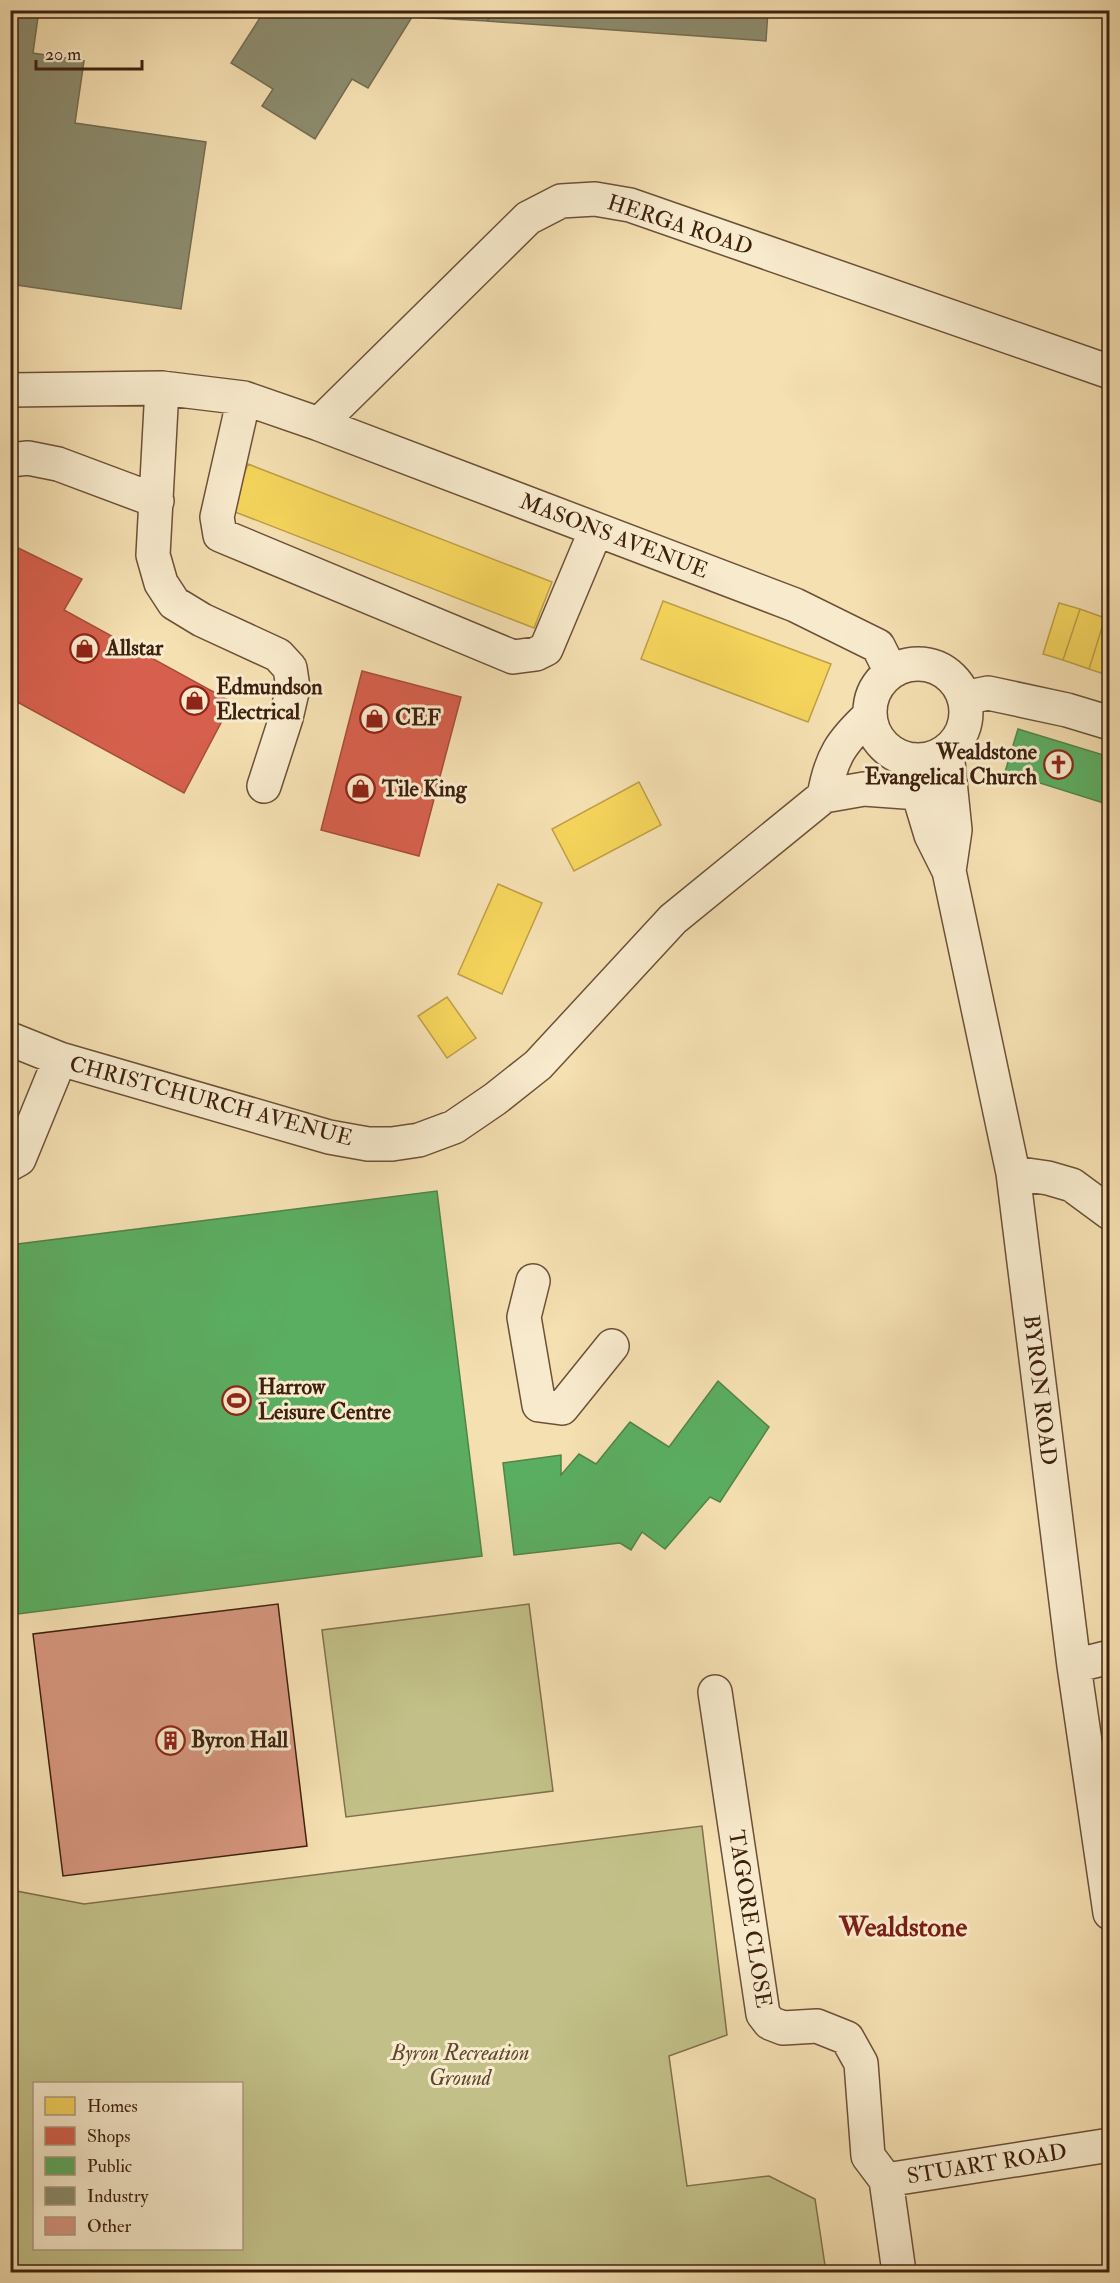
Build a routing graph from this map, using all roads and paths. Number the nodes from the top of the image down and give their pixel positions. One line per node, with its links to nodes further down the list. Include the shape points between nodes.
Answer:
1 (1110, 372): 5 (street, HERGA ROAD, via 630,205 595,198 561,201 528,218)
2 (162, 388): 3 (street, MASONS AVENUE); 4 (street, MASONS AVENUE); 7 (street)
3 (10, 390)
4 (244, 398): 5 (street, MASONS AVENUE); 8 (street, via 217,517 220,535 513,657 546,649)
5 (319, 423): 8 (street, MASONS AVENUE)
6 (10, 460): 7 (street, via 28,458 58,464)
7 (157, 501): 15 (street, via 153,555 161,584 174,603 278,655 290,668 293,688)
8 (596, 530): 9 (street, MASONS AVENUE, via 795,605 878,646)
9 (891, 672): 10 (street, via 920,664 934,667 957,684); 11 (street, via 875,691)
10 (964, 698): 12 (street, via 988,693); 13 (street, via 964,728)
11 (870, 715): 14 (street, via 882,744); 17 (street, via 848,735 829,768)
12 (1110, 723)
13 (946, 752): 14 (street, via 922,761); 18 (street, BYRON ROAD, via 955,830)
14 (908, 759): 16 (street, BYRON ROAD)
15 (264, 786)
16 (919, 793): 17 (street, CHRISTCHURCH AVENUE, via 864,789); 18 (street, BYRON ROAD, via 931,835)
17 (824, 796): 20 (street, CHRISTCHURCH AVENUE, via 673,919 538,1065 454,1127 419,1140 368,1144 329,1137)
18 (949, 871): 22 (street, BYRON ROAD)
19 (10, 1039): 20 (street, CHRISTCHURCH AVENUE)
20 (60, 1059): 21 (street, via 19,1159)
21 (10, 1164)
22 (1013, 1173): 23 (street, via 1072,1185); 27 (street, BYRON ROAD)
23 (1110, 1214)
24 (533, 1281): 25 (street, via 524,1317 538,1404 561,1408)
25 (612, 1346)
26 (1110, 1657): 27 (street)
27 (1074, 1666): 29 (street, BYRON ROAD)
28 (715, 1692): 32 (street, TAGORE CLOSE, via 763,2014 770,2023 783,2028 817,2026 847,2038 861,2063 868,2156)
29 (1103, 1828): 30 (street, BYRON ROAD)
30 (1110, 1913)
31 (1110, 2145): 32 (street, STUART ROAD)
32 (886, 2180): 33 (street, STUART ROAD)
33 (899, 2272)

